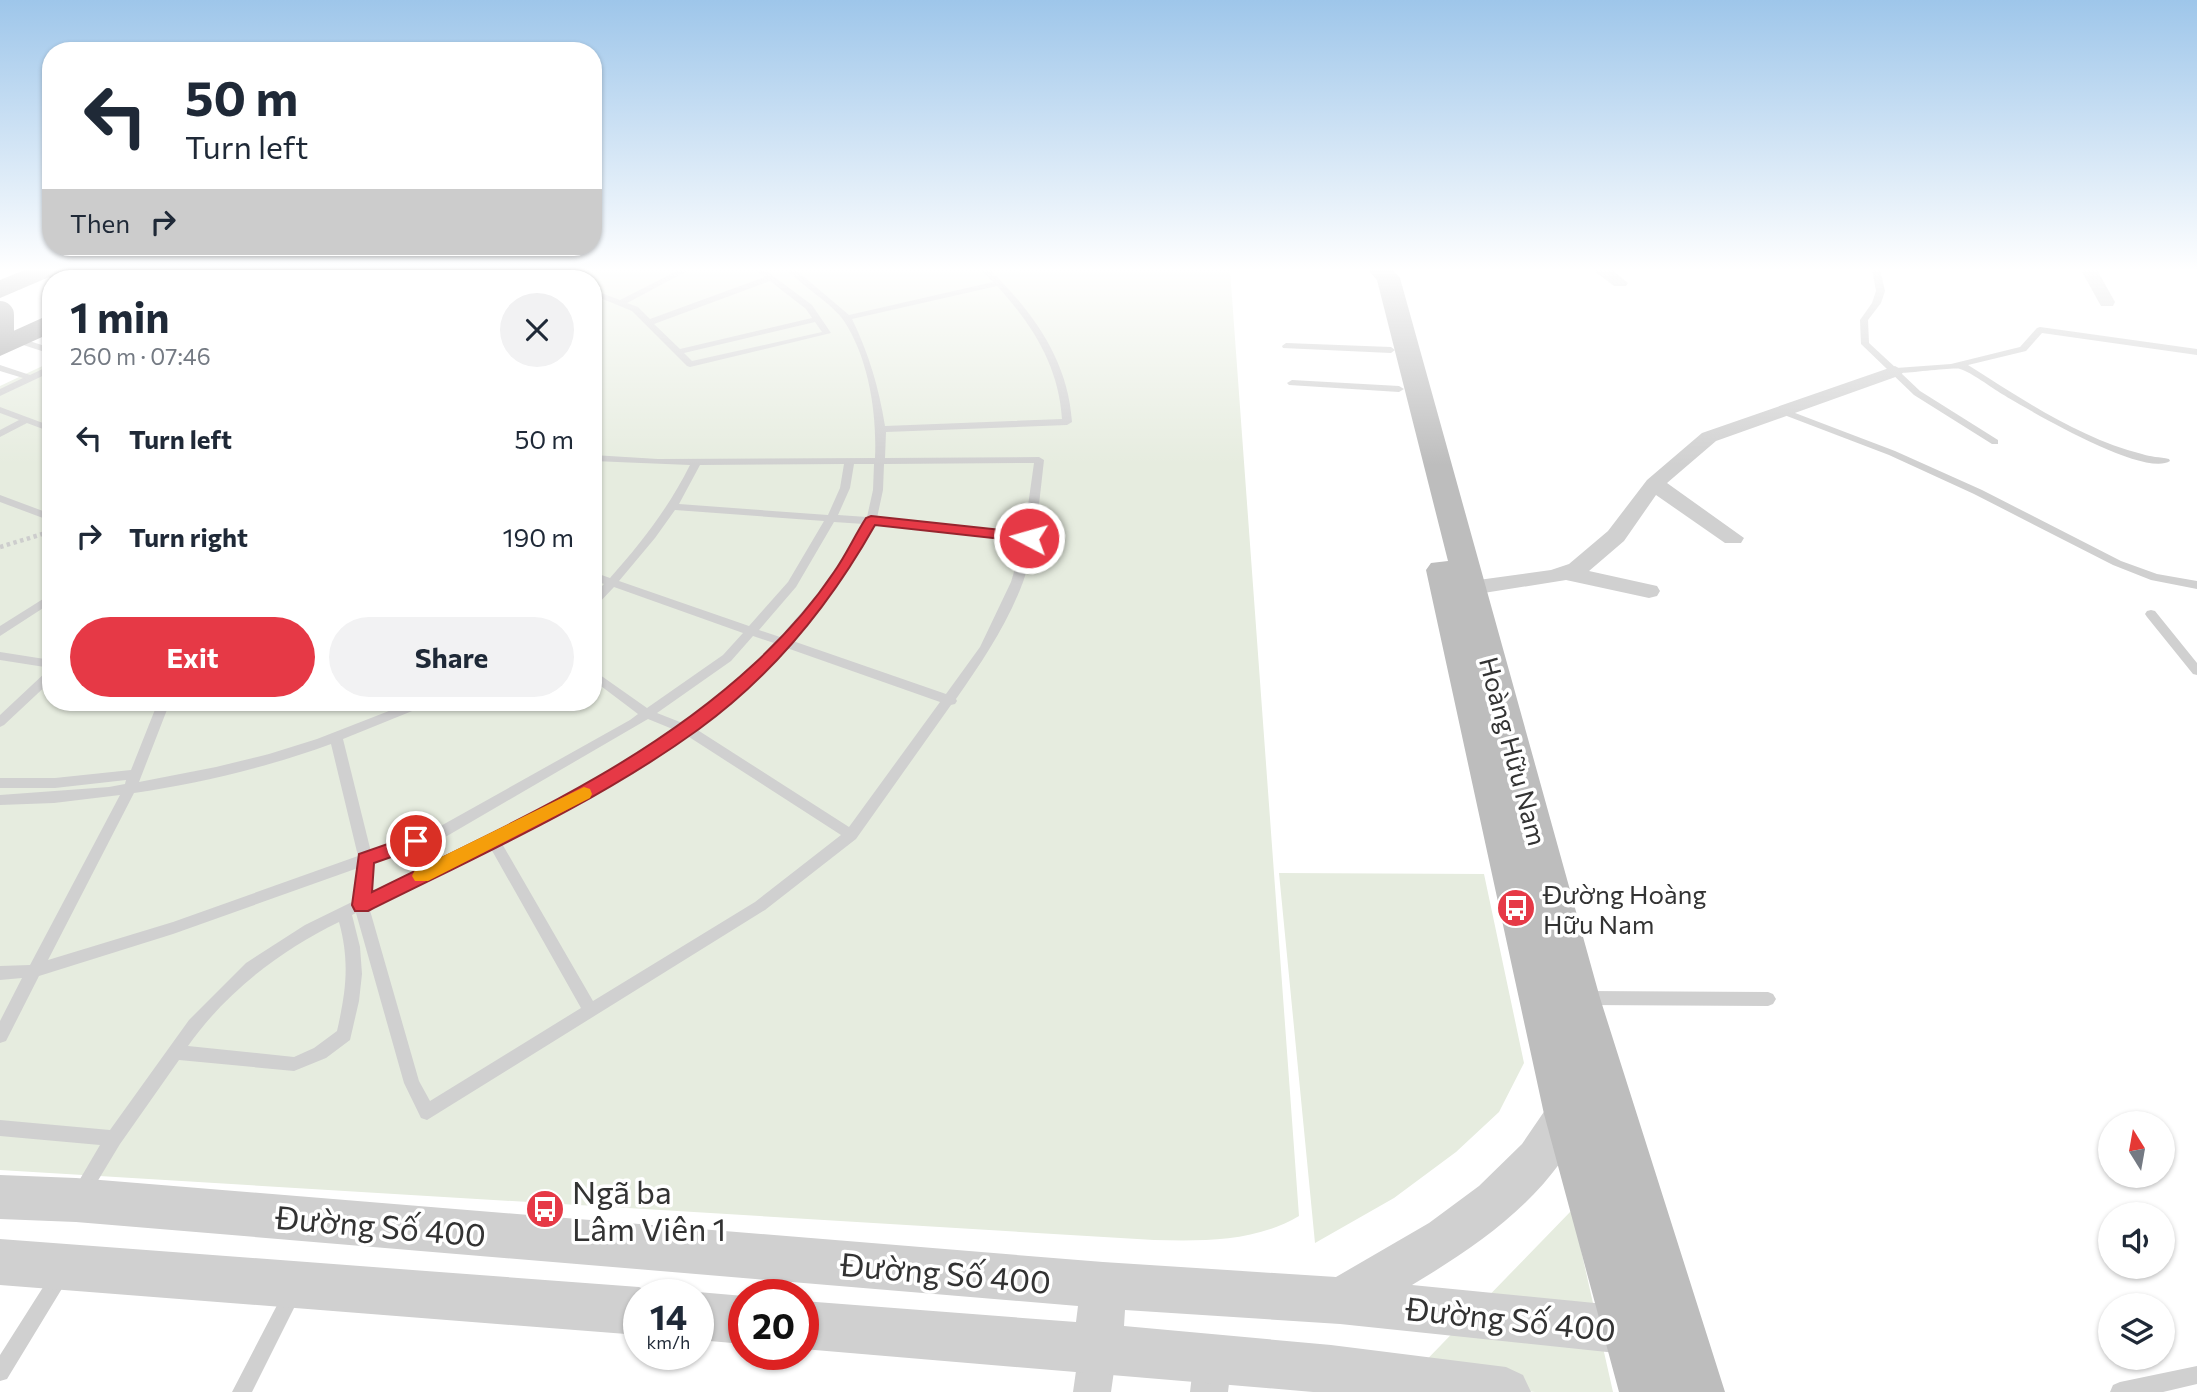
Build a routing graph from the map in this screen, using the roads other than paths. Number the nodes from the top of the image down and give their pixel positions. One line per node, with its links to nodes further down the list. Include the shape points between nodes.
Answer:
1 (663, 335): 13 (lane)
2 (751, 335): 13 (lane)
3 (818, 335): 13 (lane, via 690,364)
4 (855, 335): 27 (lane, via 875,391)
5 (1038, 335): 27 (lane, via 1057,375 1067,422)
6 (1387, 335): 12 (main road, Hoàng Hữu Nam)
7 (1401, 335): 47 (main road, Hoàng Hữu Nam)
8 (1865, 335): 17 (lane, via 1865,344)
9 (2036, 335): 15 (lane, via 2023,349)
10 (2075, 335): 14 (lane)
11 (1286, 346): 12 (lane)
12 (1391, 350): 21 (main road, Hoàng Hữu Nam)
13 (679, 352)
14 (2197, 352)
15 (1961, 365): 17 (lane); 33 (lane, via 2110,448 2146,461)
16 (0, 368): 19 (lane)
17 (1895, 371): 24 (street); 29 (lane, via 1917,393)
18 (42, 372): 19 (lane)
19 (31, 378): 22 (lane)
20 (1292, 383): 21 (lane)
21 (1399, 389): 47 (main road, Hoàng Hữu Nam)
22 (0, 393)
23 (0, 410): 25 (lane)
24 (1782, 411): 35 (street, via 1709,437); 46 (lane, via 1978,492 2117,564)
25 (26, 420): 26 (lane); 28 (lane)
26 (42, 426)
27 (881, 429): 31 (lane)
28 (0, 434)
29 (1995, 442)
30 (602, 458): 34 (lane)
31 (881, 460): 32 (lane); 40 (lane); 41 (lane, via 1039,460)
32 (849, 461): 34 (lane); 39 (lane, via 845,488)
33 (2165, 461)
34 (696, 462): 37 (lane)
35 (1654, 484): 42 (street); 43 (street, via 1616,536)
36 (0, 498): 38 (lane)
37 (670, 507): 39 (lane); 45 (lane, via 645,545)
38 (42, 514)
39 (832, 517): 40 (lane); 53 (lane, via 792,584)
40 (871, 521): 41 (lane); 54 (lane, via 839,576)
41 (1029, 538): 60 (lane, via 1017,582 985,649)
42 (1732, 538)
43 (1566, 573): 47 (street); 48 (street)
44 (602, 580): 45 (lane)
45 (611, 583): 49 (lane); 53 (lane)
46 (2197, 585)
47 (1459, 588): 78 (main road, Hoàng Hữu Nam); 83 (main road, Hoàng Hữu Nam, via 1480,726)
48 (1649, 591)
49 (602, 592)
50 (42, 604): 52 (lane)
51 (2151, 614): 57 (lane)
52 (0, 632)
53 (752, 633): 54 (lane); 63 (lane, via 727,658)
54 (783, 641): 60 (lane); 65 (lane, via 761,667)
55 (0, 656): 56 (lane)
56 (42, 663)
57 (2197, 671)
58 (602, 681): 63 (lane)
59 (42, 682): 64 (lane)
60 (951, 701): 71 (lane)
61 (160, 711): 67 (lane)
62 (392, 711): 66 (lane)
63 (645, 713): 65 (lane); 73 (lane, via 442,832)
64 (0, 722)
65 (686, 729): 71 (lane); 72 (lane, via 573,800)
66 (336, 738): 69 (lane, via 237,767); 73 (lane)
67 (135, 774): 68 (lane, via 55,783); 69 (lane)
68 (0, 783)
69 (129, 790): 70 (lane, via 64,799); 76 (lane)
70 (0, 800)
71 (851, 835): 80 (lane, via 760,906)
72 (493, 840): 74 (lane); 80 (lane)
73 (366, 859): 74 (lane); 76 (lane, via 173,928)
74 (361, 905): 75 (lane); 80 (lane, via 412,1083 427,1112)
75 (344, 913): 82 (lane, via 310,929 251,968); 82 (lane, via 355,951 355,972 344,1035 320,1053 294,1063)
76 (33, 971): 77 (lane); 81 (lane)
77 (0, 973)
78 (1578, 998): 79 (lane); 96 (main road, Hoàng Hữu Nam)
79 (1768, 999)
80 (591, 1011)
81 (0, 1036)
82 (175, 1052): 85 (lane)
83 (1567, 1114): 92 (street, via 1536,1160 1489,1206); 95 (main road, Hoàng Hữu Nam)
84 (0, 1128): 85 (lane)
85 (114, 1138): 87 (lane)
86 (0, 1197): 87 (street, Đường Số 400)
87 (76, 1200): 91 (street, Đường Số 400)
88 (0, 1262): 89 (street)
89 (66, 1267): 90 (street); 98 (lane)
90 (298, 1283): 93 (street); 102 (lane)
91 (1103, 1285): 92 (street, Đường Số 400); 97 (street)
92 (1340, 1301): 95 (street, Đường Số 400)
93 (623, 1310)
94 (819, 1328): 97 (street)
95 (1628, 1330): 96 (street, Đường Số 400); 104 (main road, Hoàng Hữu Nam)
96 (1682, 1338): 105 (main road, Hoàng Hữu Nam)
97 (1095, 1371): 99 (street)
98 (0, 1373)
99 (1211, 1375): 101 (street)
100 (2197, 1375): 106 (lane)
101 (1429, 1385): 103 (street)
102 (242, 1392)
103 (1506, 1392)
104 (1646, 1392)
105 (1698, 1392)
106 (2120, 1392)

